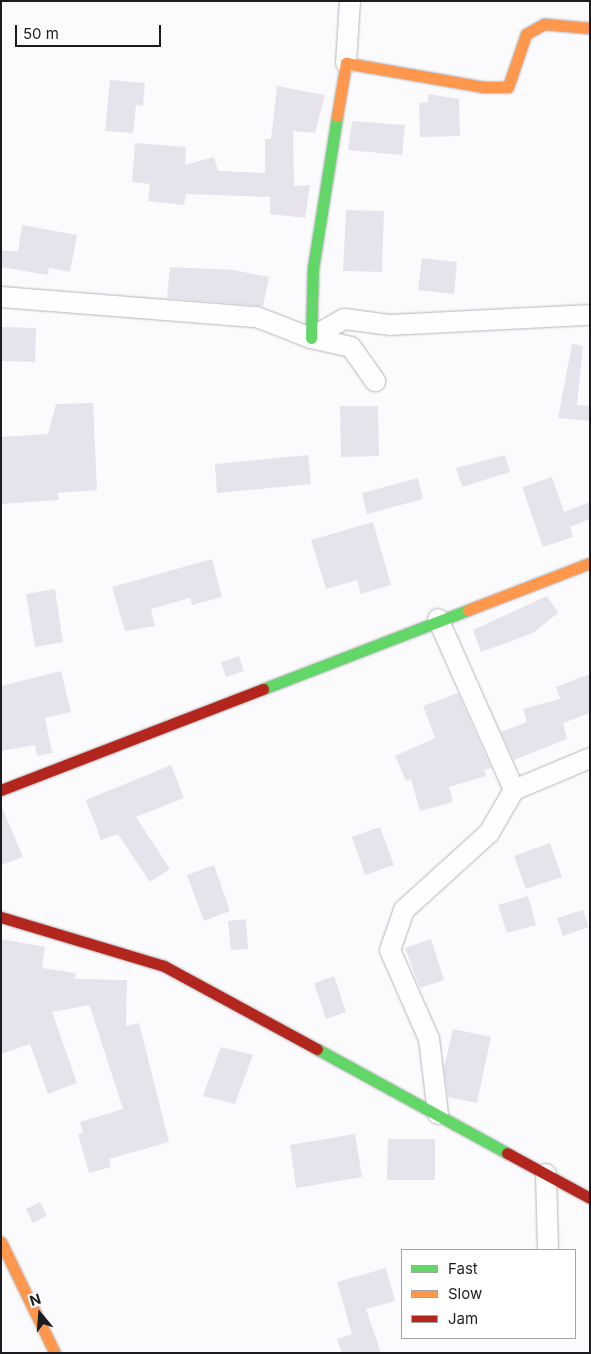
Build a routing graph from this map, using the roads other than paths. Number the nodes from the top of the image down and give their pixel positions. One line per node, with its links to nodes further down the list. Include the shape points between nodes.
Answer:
1 (350, 1): 3 (street)
2 (590, 28): 3 (street, via 544,24 526,34 508,87 483,87)
3 (346, 62): 6 (street, via 313,268)
4 (1, 297): 6 (street, via 257,317)
5 (590, 315): 6 (street, via 399,325 344,319)
6 (311, 338): 7 (street, via 350,347)
7 (375, 381)
8 (590, 563): 9 (street)
9 (438, 619): 11 (street); 12 (street)
10 (590, 758): 12 (street)
11 (1, 790)
12 (514, 790): 14 (street, via 489,833 404,910 390,950 429,1039)
13 (1, 917): 14 (street, via 164,966)
14 (438, 1114): 15 (street)
15 (546, 1174): 16 (street); 18 (street)
16 (590, 1198)
17 (1, 1242): 19 (street)
18 (548, 1249)
19 (55, 1353)

